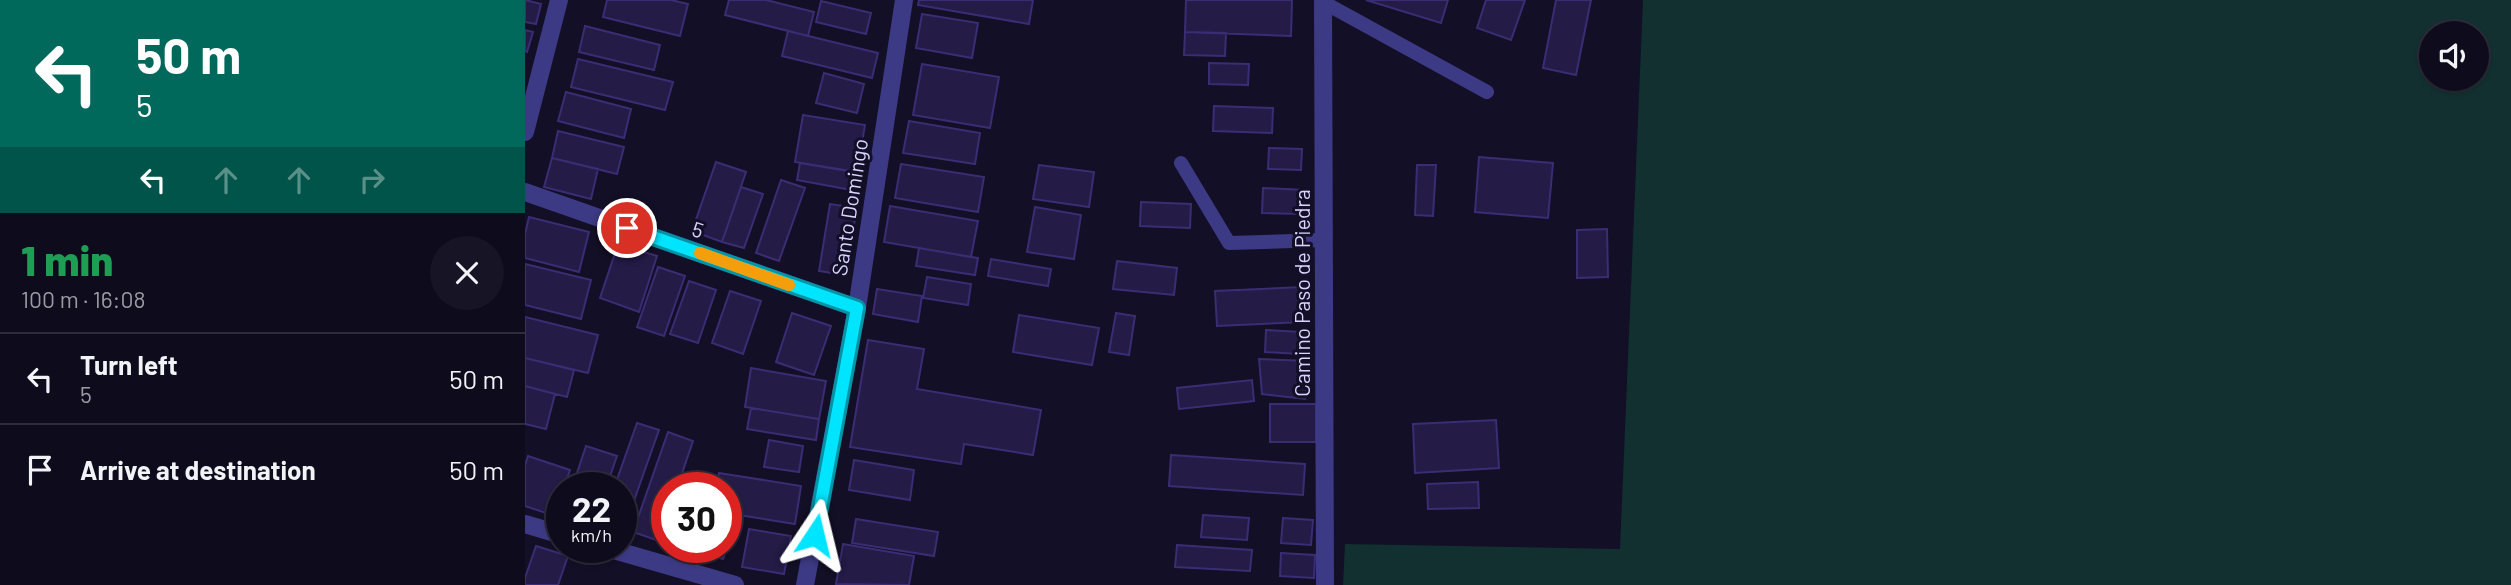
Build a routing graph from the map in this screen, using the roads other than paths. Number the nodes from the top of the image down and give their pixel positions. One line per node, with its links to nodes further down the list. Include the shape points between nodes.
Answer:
1 (559, 0): 5 (street)
2 (904, 0): 9 (street, Santo Domingo)
3 (1323, 1): 4 (lane); 8 (street, Camino Paso de Piedra)
4 (1487, 92)
5 (525, 132)
6 (1181, 163): 8 (lane, via 1229,243)
7 (525, 192): 9 (street, 5)
8 (1324, 240): 15 (street, Camino Paso de Piedra)
9 (857, 308): 14 (street, Santo Domingo)
10 (525, 524): 11 (street)
11 (546, 530)
12 (637, 557): 13 (street)
13 (735, 585)
14 (805, 585)
15 (1325, 585)

